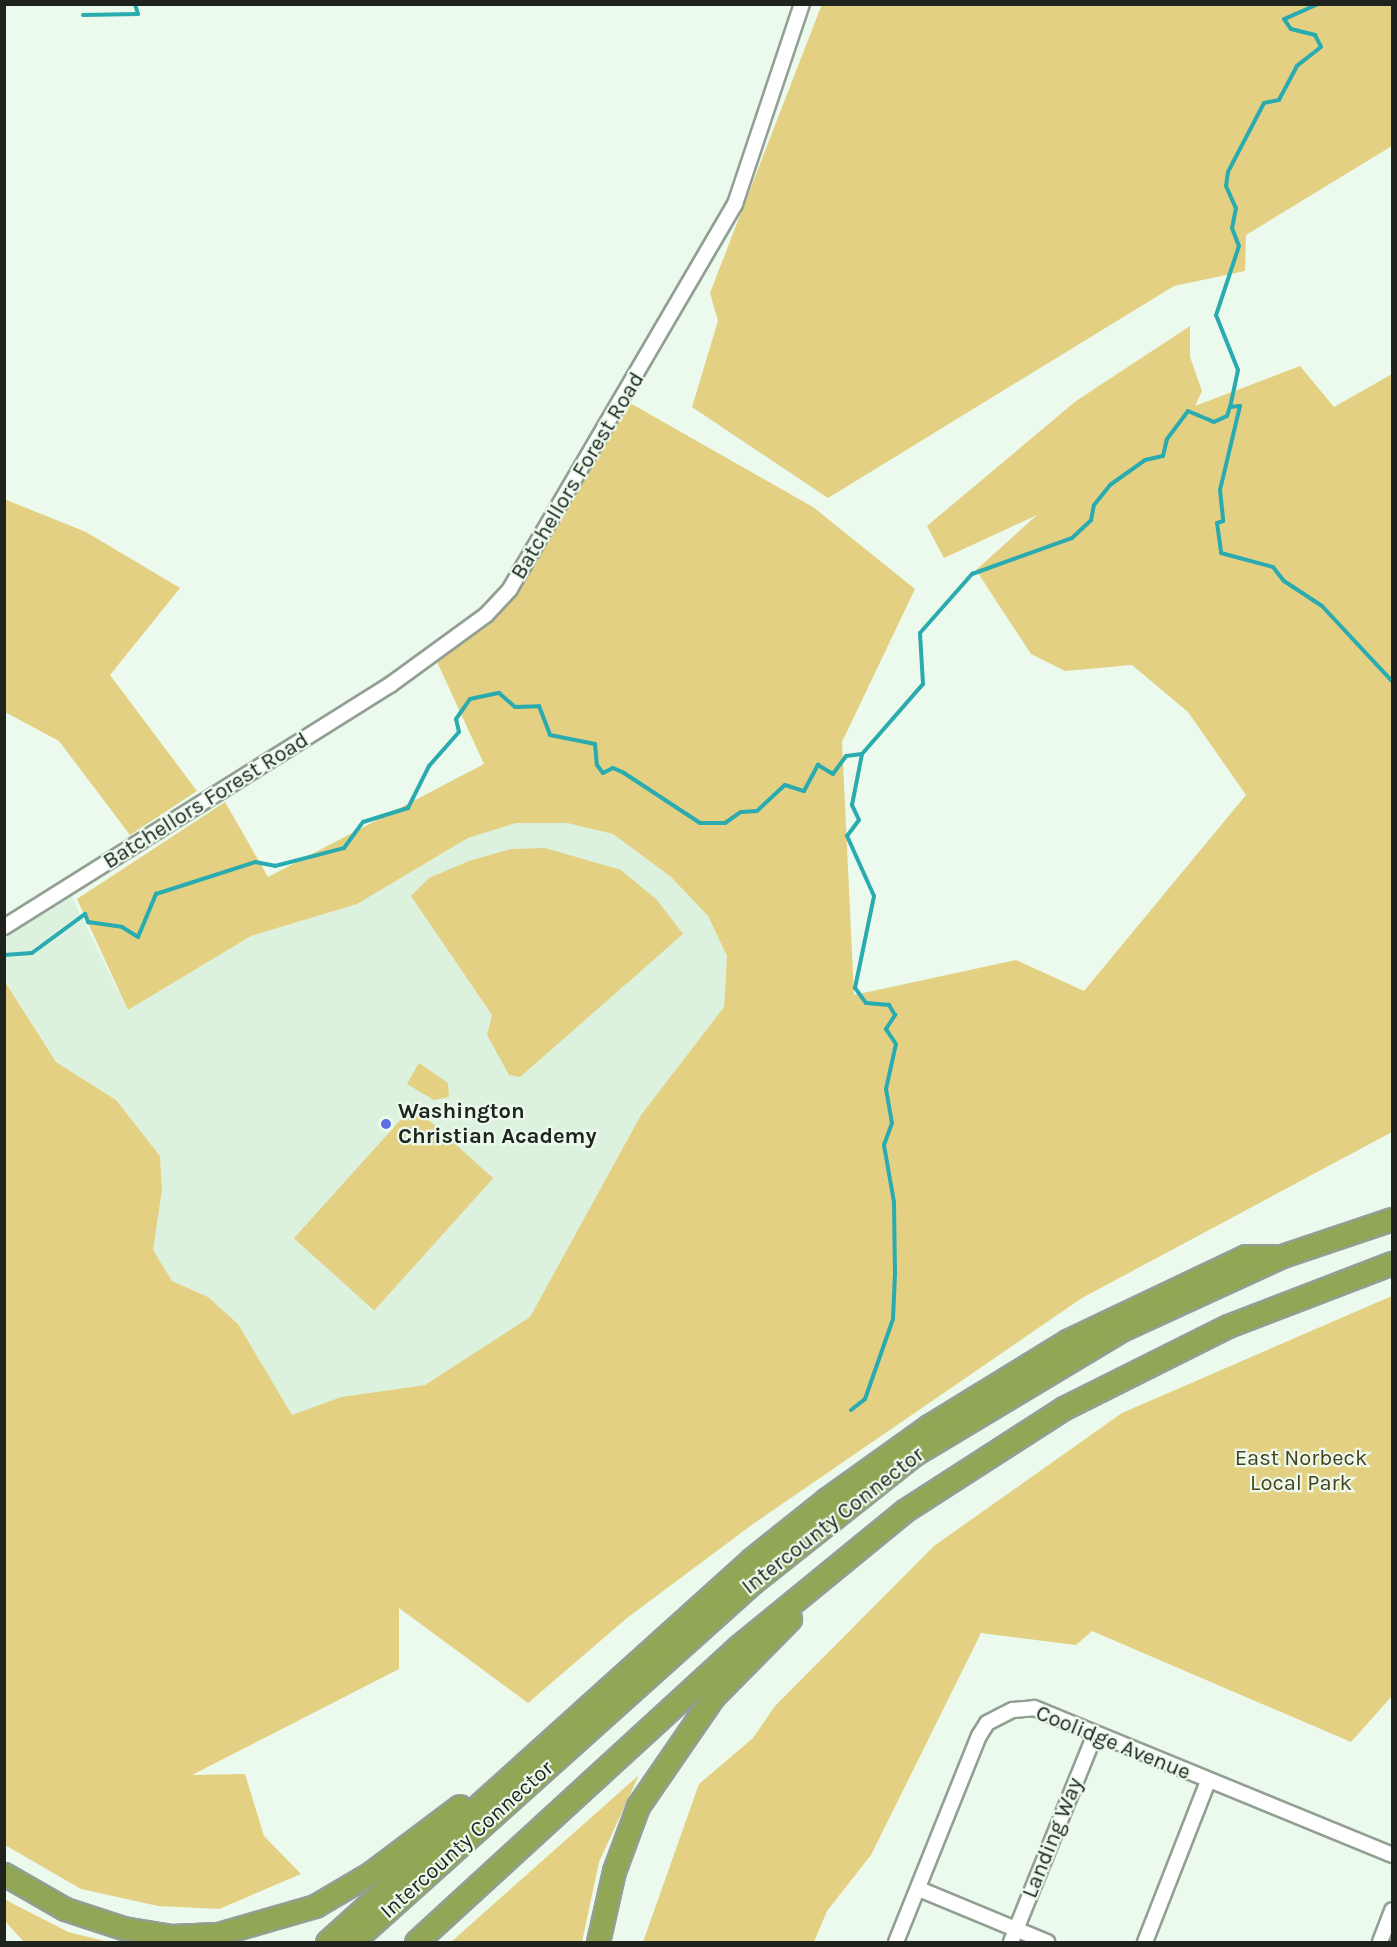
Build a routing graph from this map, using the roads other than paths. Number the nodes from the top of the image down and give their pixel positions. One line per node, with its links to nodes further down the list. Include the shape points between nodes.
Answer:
1 (802, 4): 2 (street, Batchellors Forest Road, via 735,204 510,589 486,615 390,685)
2 (4, 927)
3 (1392, 1219): 4 (highway, Intercounty Connector)
4 (1282, 1256): 8 (highway, via 1246,1256 1137,1305 1004,1377 929,1426 752,1559); 16 (highway, Intercounty Connector, via 1119,1331 913,1455 753,1582)
5 (1392, 1263): 6 (highway, Intercounty Connector, via 1228,1326 1064,1408 904,1511)
6 (866, 1542): 17 (highway, Intercounty Connector, via 738,1647); 18 (highway, via 713,1697 674,1750 638,1806 614,1870)
7 (1095, 1734): 9 (street, Coolidge Avenue); 12 (street, Coolidge Avenue, via 1034,1708 1012,1710 987,1723); 14 (street, Landing Way)
8 (542, 1749): 11 (highway, via 370,1873 315,1906 218,1934 171,1936 123,1928 65,1909); 15 (highway)
9 (1208, 1781): 10 (street, Coolidge Avenue); 21 (street)
10 (1392, 1855)
11 (4, 1874)
12 (919, 1889): 14 (street); 19 (street, Coolidge Avenue)
13 (1391, 1916): 22 (street)
14 (1014, 1937): 20 (street)
15 (327, 1942)
16 (352, 1942)
17 (416, 1942)
18 (598, 1942)
19 (896, 1942)
20 (1047, 1942)
21 (1145, 1942)
22 (1380, 1942)

